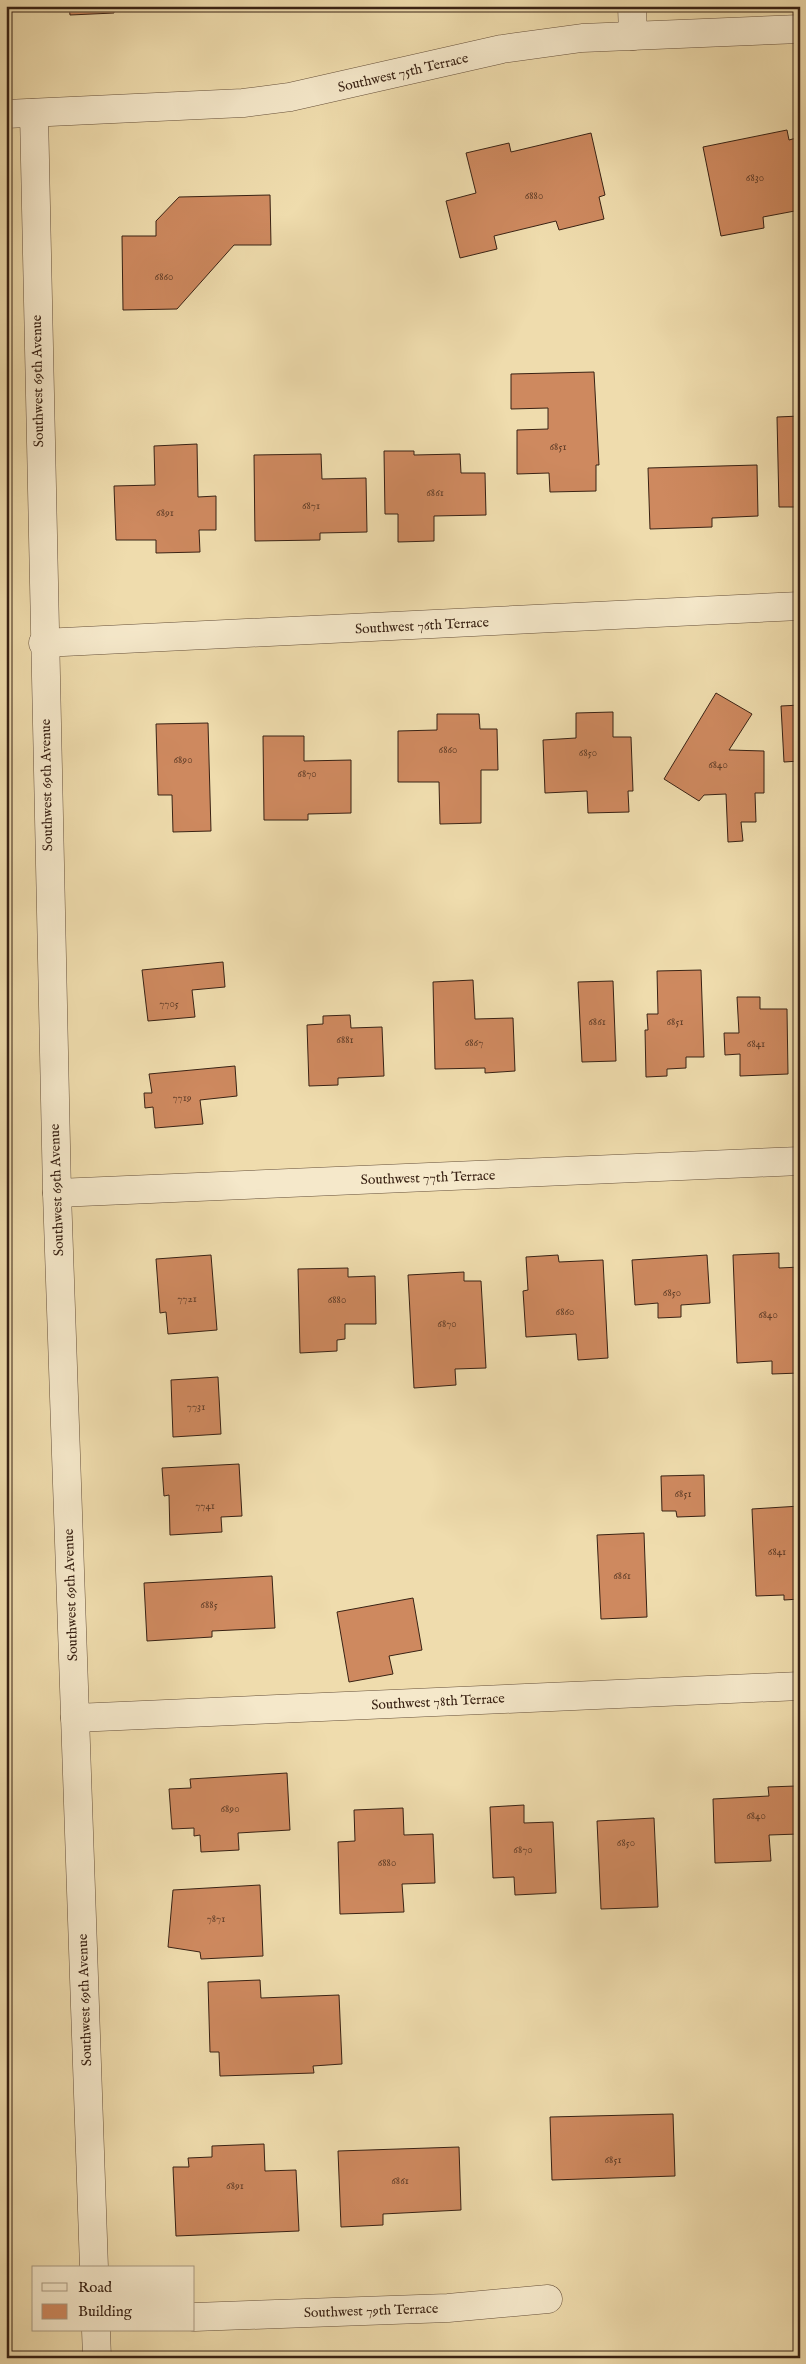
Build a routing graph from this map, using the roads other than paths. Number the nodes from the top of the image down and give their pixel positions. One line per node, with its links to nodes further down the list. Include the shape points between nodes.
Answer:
1 (632, 6): 3 (street)
2 (800, 29): 3 (street, Southwest 75th Terrace)
3 (633, 36): 4 (street, Southwest 75th Terrace, via 582,38 520,46 290,97 243,103)
4 (34, 112): 5 (street, Southwest 75th Terrace); 7 (street, Southwest 69th Avenue)
5 (6, 114)
6 (800, 606): 7 (street, Southwest 76th Terrace)
7 (43, 644): 9 (street, Southwest 69th Avenue)
8 (800, 1162): 9 (street, Southwest 77th Terrace)
9 (56, 1193): 11 (street, Southwest 69th Avenue)
10 (800, 1686): 11 (street, Southwest 78th Terrace)
11 (75, 1718): 12 (street, Southwest 69th Avenue)
12 (94, 2266)
13 (548, 2299): 14 (street, Southwest 79th Terrace, via 448,2308)
14 (195, 2317)
15 (96, 2332): 16 (street)
16 (97, 2358)

